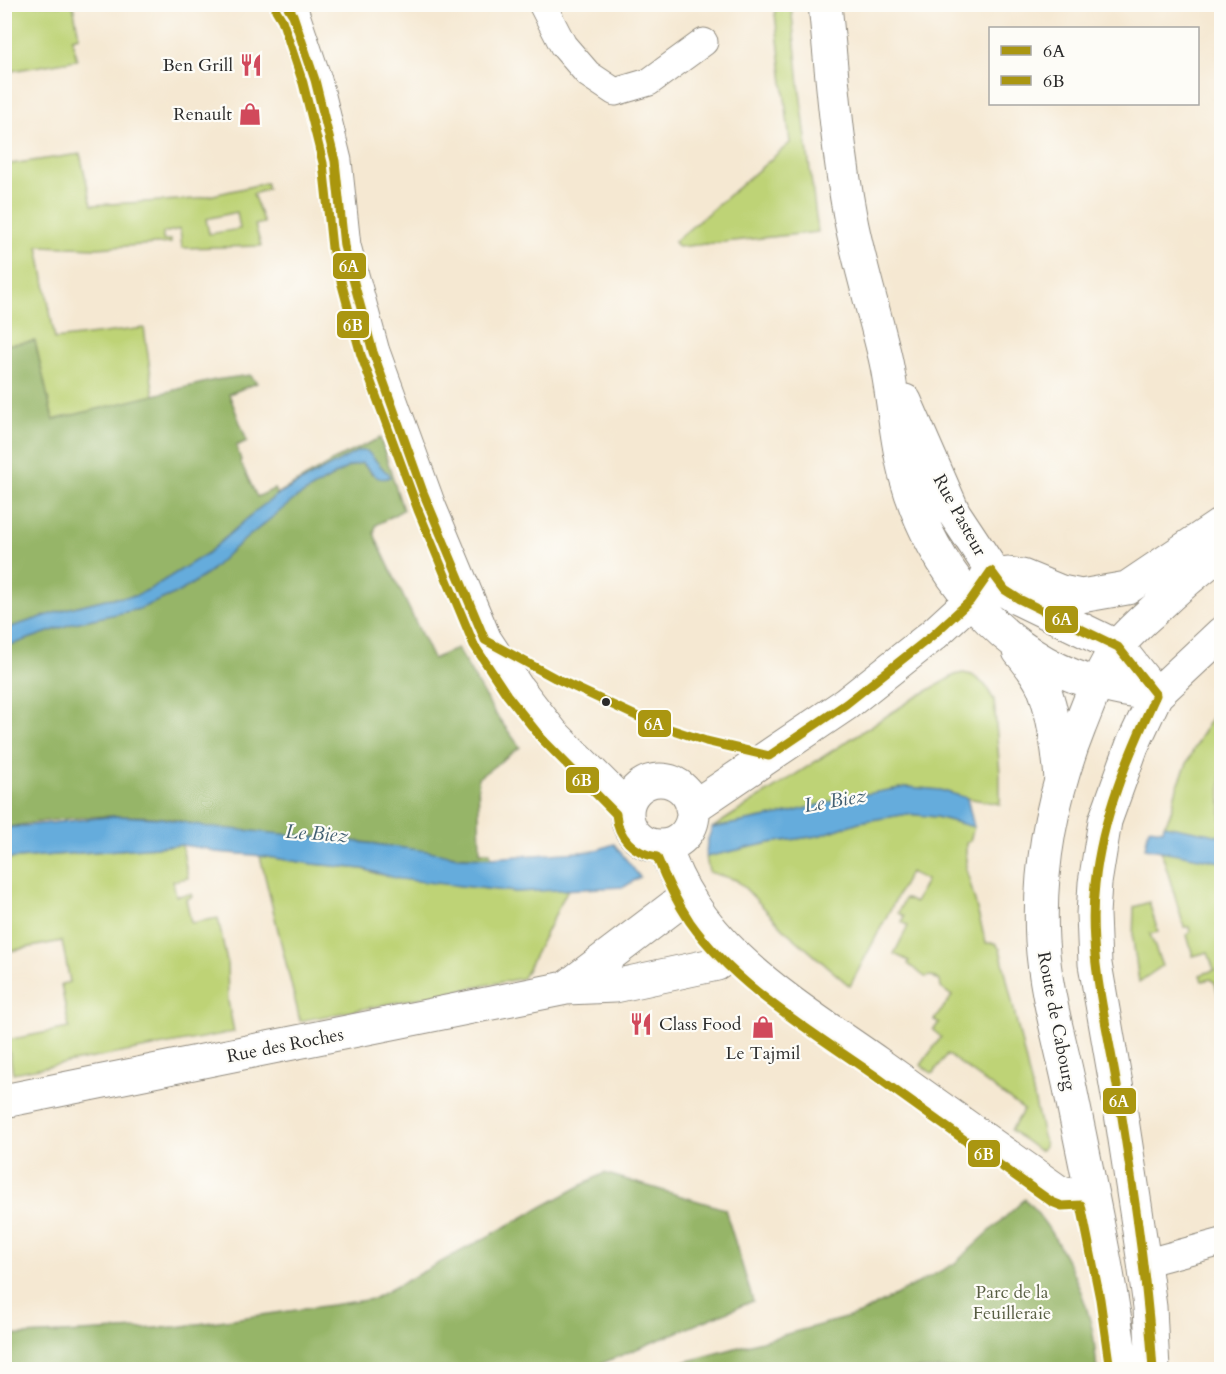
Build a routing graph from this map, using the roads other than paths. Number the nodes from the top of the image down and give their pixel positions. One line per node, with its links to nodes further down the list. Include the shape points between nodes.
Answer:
1 (286, 4): 16 (main road, via 315,81 335,161 344,246 373,352 426,499 485,640 552,733)
2 (542, 4): 4 (street, via 563,45 588,74 615,92 649,82)
3 (825, 4): 5 (main road, Rue Pasteur, via 846,195)
4 (704, 42)
5 (885, 358): 8 (main road, Rue Pasteur, via 954,513); 9 (main road, Rue Pasteur, via 903,466 916,512 931,543)
6 (1221, 524): 8 (main road, via 1127,588 1081,596 1022,576)
7 (1221, 552): 12 (main road, Route de Cabourg)
8 (992, 572): 9 (main road); 12 (main road, Rue Pasteur, via 1005,590 1019,599)
9 (970, 601): 11 (main road, Rue Pasteur); 17 (main road, via 846,704)
10 (1221, 633): 14 (main road)
11 (1007, 635): 13 (main road, Rue Pasteur, via 1050,665); 15 (main road, via 1043,687)
12 (1118, 646): 13 (main road, Route de Cabourg); 14 (main road, Rue Pasteur)
13 (1097, 684): 14 (main road, Rue Pasteur); 15 (main road, Route de Cabourg)
14 (1156, 695): 25 (main road, via 1132,746 1105,821 1092,914 1095,964)
15 (1061, 779): 23 (main road, Route de Cabourg, via 1044,864 1042,943)
16 (627, 808): 17 (main road, via 641,786 667,781 688,795); 18 (main road, via 632,832 652,845)
17 (692, 808): 18 (main road, via 692,821 686,832)
18 (665, 846): 19 (main road)
19 (686, 897): 20 (main road); 21 (main road, Rue des Roches)
20 (732, 952): 21 (main road, Rue des Roches, via 717,964 627,984); 23 (main road, via 776,991 1059,1192)
21 (566, 988): 22 (main road, Rue des Roches)
22 (4, 1101)
23 (1091, 1193): 26 (main road, Route de Cabourg)
24 (1221, 1242): 25 (street)
25 (1144, 1263): 27 (main road)
26 (1122, 1370)
27 (1153, 1370)

